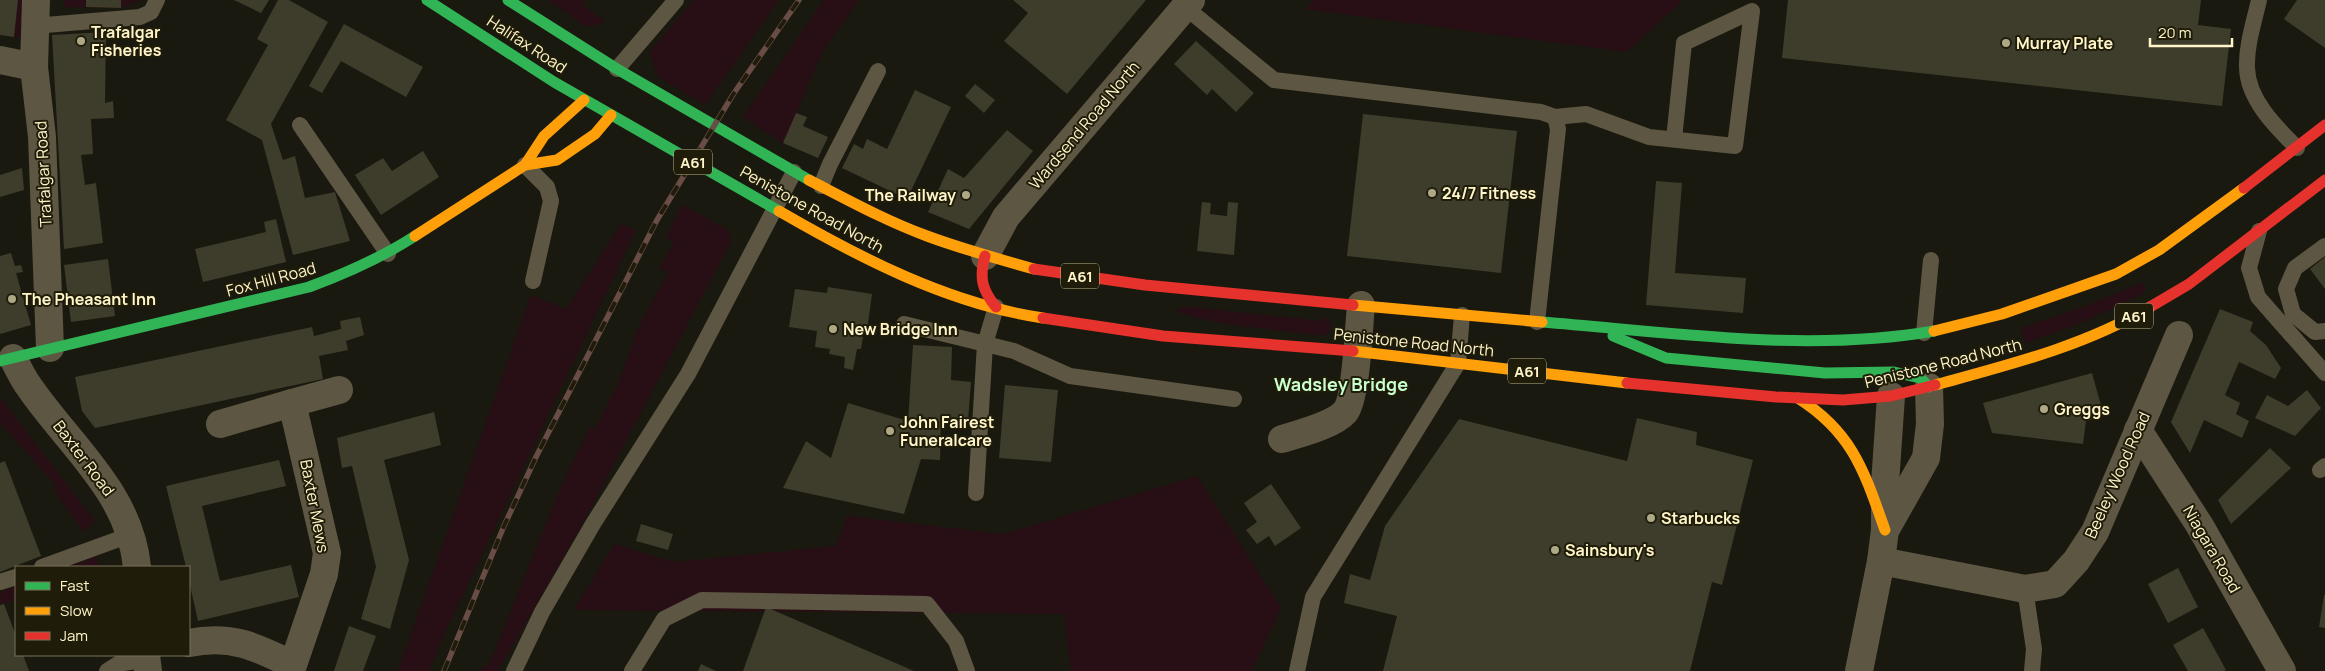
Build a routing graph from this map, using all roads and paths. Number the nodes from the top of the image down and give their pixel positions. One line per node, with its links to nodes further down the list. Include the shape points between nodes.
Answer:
1 (157, 0): 7 (lane, via 150,12 140,17)
2 (427, 0): 12 (main road, Halifax Road / A61)
3 (508, 0): 11 (main road, Halifax Road / A61)
4 (676, 0): 11 (lane)
5 (2259, 0): 19 (lane, via 2248,48 2247,69 2252,89 2262,109)
6 (1188, 3): 15 (lane, via 1274,80 1541,112); 28 (street, Wardsend Road North, via 1006,218)
7 (35, 13): 9 (street, Trafalgar Road)
8 (0, 60): 9 (street)
9 (34, 67): 41 (street, Trafalgar Road, via 42,136)
10 (878, 71): 23 (lane)
11 (614, 77): 21 (main road, Penistone Road North / A61, via 740,139)
12 (587, 97): 14 (main road, Penistone Road North / A61); 20 (main road, Fox Hill Road, via 544,136)
13 (614, 101): 14 (main road)
14 (612, 115): 20 (main road, Fox Hill Road, via 595,134 557,160); 24 (main road, Penistone Road North / A61)
15 (1555, 117): 18 (lane, via 1586,114 1649,137); 34 (lane, via 1558,129)
16 (300, 125): 27 (lane)
17 (2325, 125): 19 (main road, Penistone Road North / A61)
18 (1674, 139): 18 (lane, via 1735,146 1752,11 1684,43)
19 (2297, 148): 38 (main road, Penistone Road North / A61, via 2159,250 2116,274 2002,314)
20 (525, 165): 27 (main road, Fox Hill Road); 30 (lane, via 547,187 551,201)
21 (794, 172): 23 (main road, Penistone Road North / A61); 24 (lane)
22 (2325, 180): 25 (main road, Penistone Road North / A61)
23 (821, 186): 28 (main road, Penistone Road North / A61, via 872,213)
24 (774, 208): 32 (main road, Penistone Road North / A61, via 843,248 909,278 951,295); 68 (lane, via 688,374 593,524 542,612)
25 (2259, 231): 45 (lane, via 2249,268 2258,298); 47 (main road, Penistone Road North / A61, via 2189,284 2096,334 2031,359)
26 (2325, 246): 37 (lane, via 2295,268 2286,289 2293,314 2315,332)
27 (388, 254): 41 (main road, Fox Hill Road, via 308,288)
28 (984, 256): 31 (main road, Penistone Road North / A61, via 1047,272 1145,285); 32 (main road, via 979,277 984,292)
29 (1931, 260): 38 (lane)
30 (533, 280)
31 (1361, 305): 33 (main road, Penistone Road North / A61); 42 (street)
32 (996, 307): 40 (lane); 42 (main road, Penistone Road North / A61, via 1038,317 1162,336)
33 (1462, 315): 34 (main road, Penistone Road North / A61); 44 (lane)
34 (1537, 322): 36 (main road, Penistone Road North / A61)
35 (904, 324): 40 (lane)
36 (1589, 326): 38 (main road, Penistone Road North / A61, via 1742,338 1905,340); 46 (main road, via 1666,358)
37 (2325, 331)
38 (1924, 333)
39 (2179, 334): 53 (street, Beeley Wood Road)
40 (985, 344): 50 (lane, via 1014,351 1070,376); 55 (lane)
41 (50, 348): 43 (main road, Fox Hill Road)
42 (1356, 351): 44 (main road, Penistone Road North / A61); 54 (street, via 1352,392 1346,412 1323,426)
43 (6, 359): 57 (street, Baxter Road, via 111,492)
44 (1458, 363): 49 (main road, Penistone Road North / A61, via 1617,382); 71 (lane, via 1313,597)
45 (2325, 373)
46 (1894, 377): 47 (main road, Penistone Road North / A61); 47 (main road, via 1920,378); 49 (main road, Penistone Road North / A61, via 1861,400); 56 (street, via 1885,484)
47 (1929, 387): 56 (street, via 1930,424 1926,458)
48 (339, 390): 51 (street)
49 (1796, 398): 56 (main road, via 1828,419 1856,453)
50 (1234, 399)
51 (292, 403): 52 (street); 66 (street, Baxter Mews, via 326,553 324,574)
52 (220, 424)
53 (2138, 430): 63 (street, Beeley Wood Road, via 2095,532 2076,561 2055,584); 74 (street, Niagara Road, via 2200,526)
54 (1282, 439)
55 (976, 493)
56 (1885, 530): 58 (street)
57 (130, 535): 59 (lane); 60 (street, Baxter Road)
58 (1881, 561): 63 (street, Beeley Wood Road); 72 (street)
59 (45, 566)
60 (137, 566)
61 (15, 576): 62 (lane)
62 (0, 582)
63 (2025, 589): 73 (lane, via 2034,649)
64 (190, 643): 66 (street, Baxter Mews, via 221,639 256,647)
65 (147, 662): 67 (lane, via 118,664)
66 (293, 668)
67 (107, 671)
68 (514, 671)
69 (632, 671): 70 (lane, via 664,619 702,600 927,604 956,641)
70 (967, 671)
71 (1297, 671)
72 (1858, 671)
73 (2032, 671)
74 (2282, 671)

